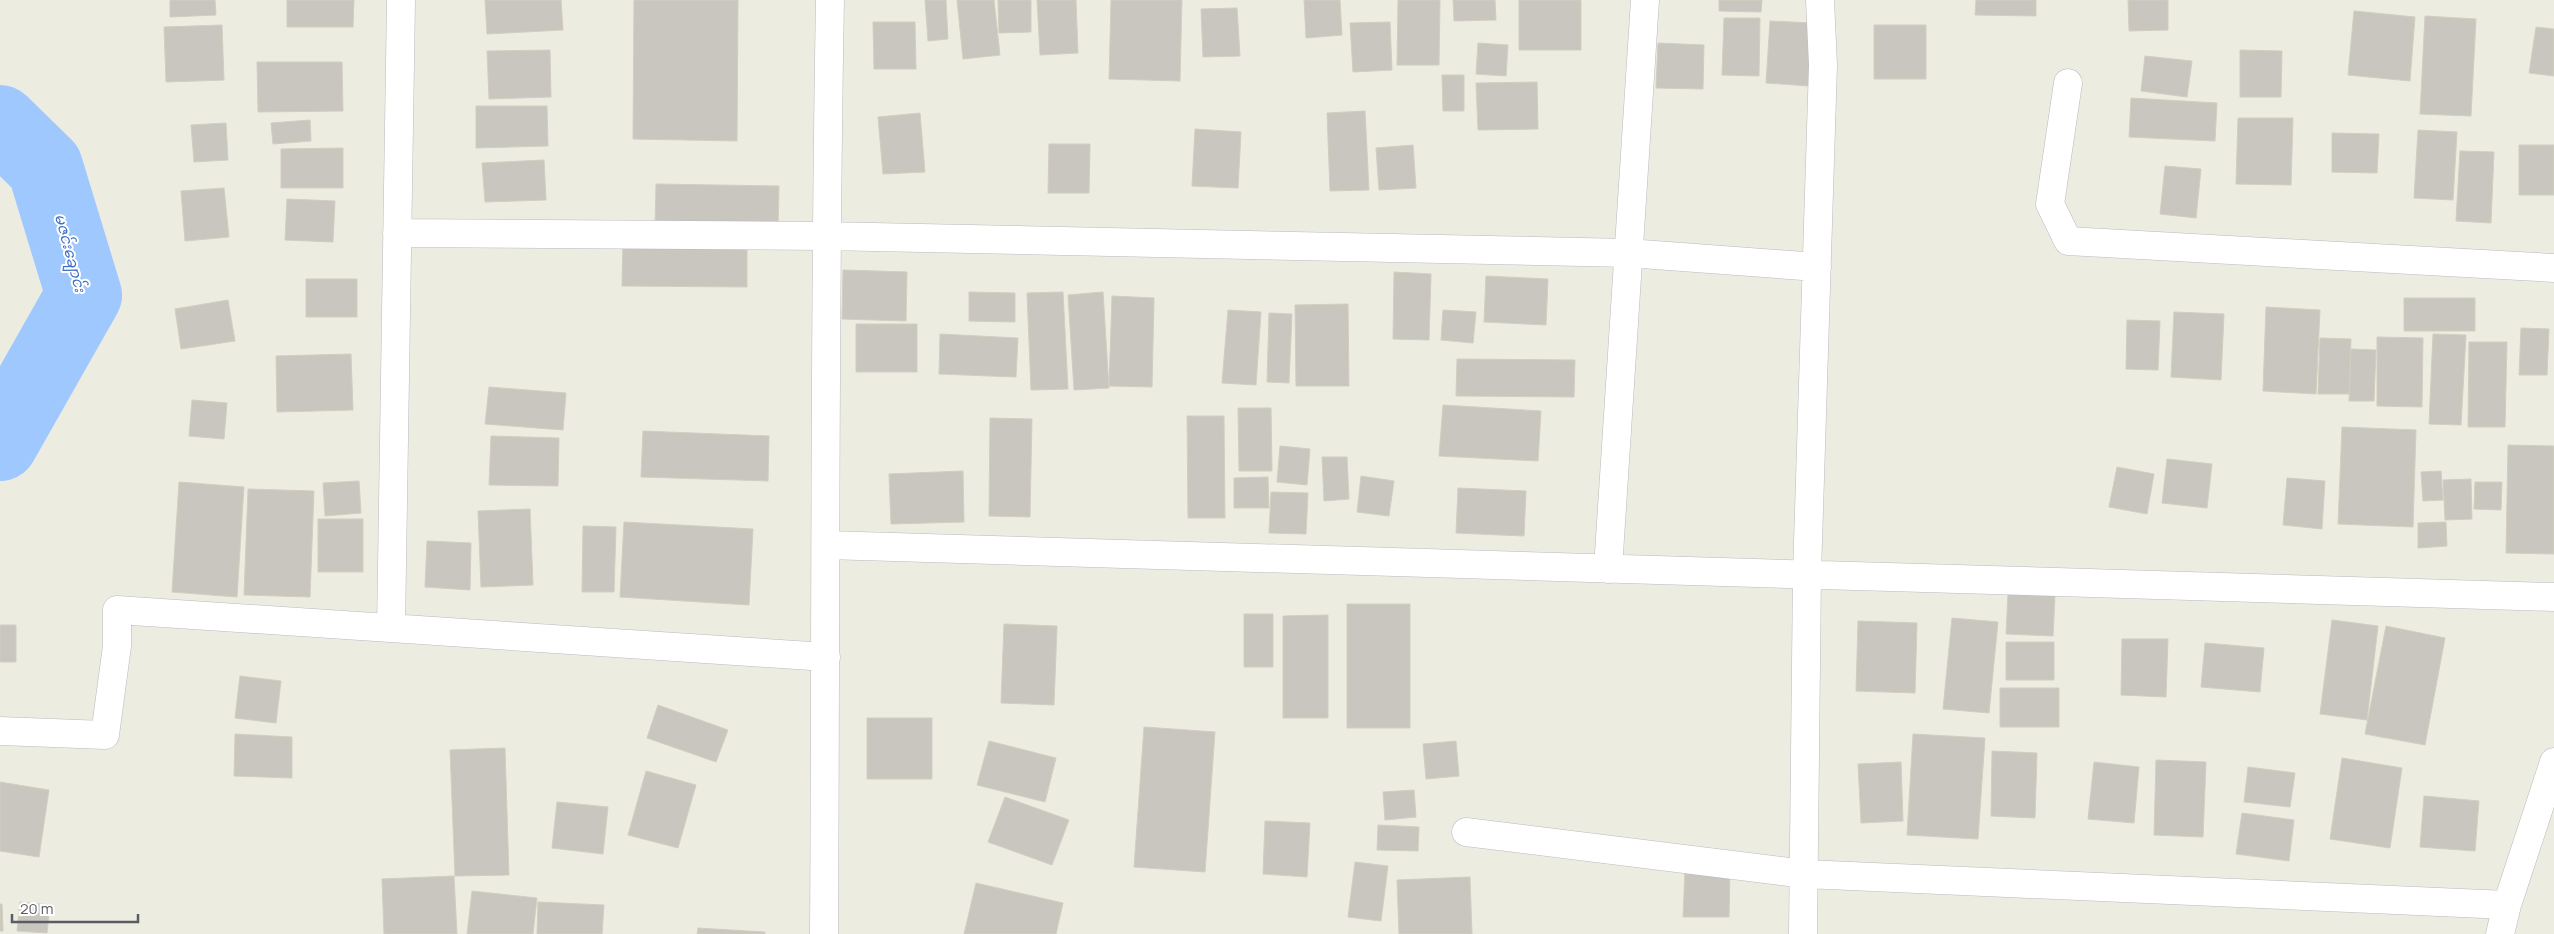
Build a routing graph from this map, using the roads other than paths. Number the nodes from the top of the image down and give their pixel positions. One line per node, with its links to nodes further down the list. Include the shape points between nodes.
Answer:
1 (401, 0): 6 (street)
2 (830, 0): 7 (street)
3 (1645, 0): 8 (street)
4 (1820, 0): 9 (street, via 1823,65)
5 (2068, 83): 10 (street, via 2050,204 2068,241)
6 (397, 233): 7 (street); 15 (street)
7 (826, 236): 8 (street); 11 (street)
8 (1628, 253): 9 (street); 12 (street)
9 (1817, 267): 13 (street)
10 (2554, 268)
11 (827, 546): 12 (street); 16 (street)
12 (1608, 568): 13 (street)
13 (1807, 574): 14 (street); 20 (street)
14 (2554, 597)
15 (391, 628): 16 (street); 17 (street, via 117,610 117,646 105,735)
16 (826, 657): 22 (street)
17 (0, 731)
18 (2554, 762): 21 (street)
19 (1466, 832): 20 (street)
20 (1804, 874): 21 (street); 23 (street)
21 (2506, 905): 24 (street)
22 (824, 934)
23 (1803, 934)
24 (2500, 934)

